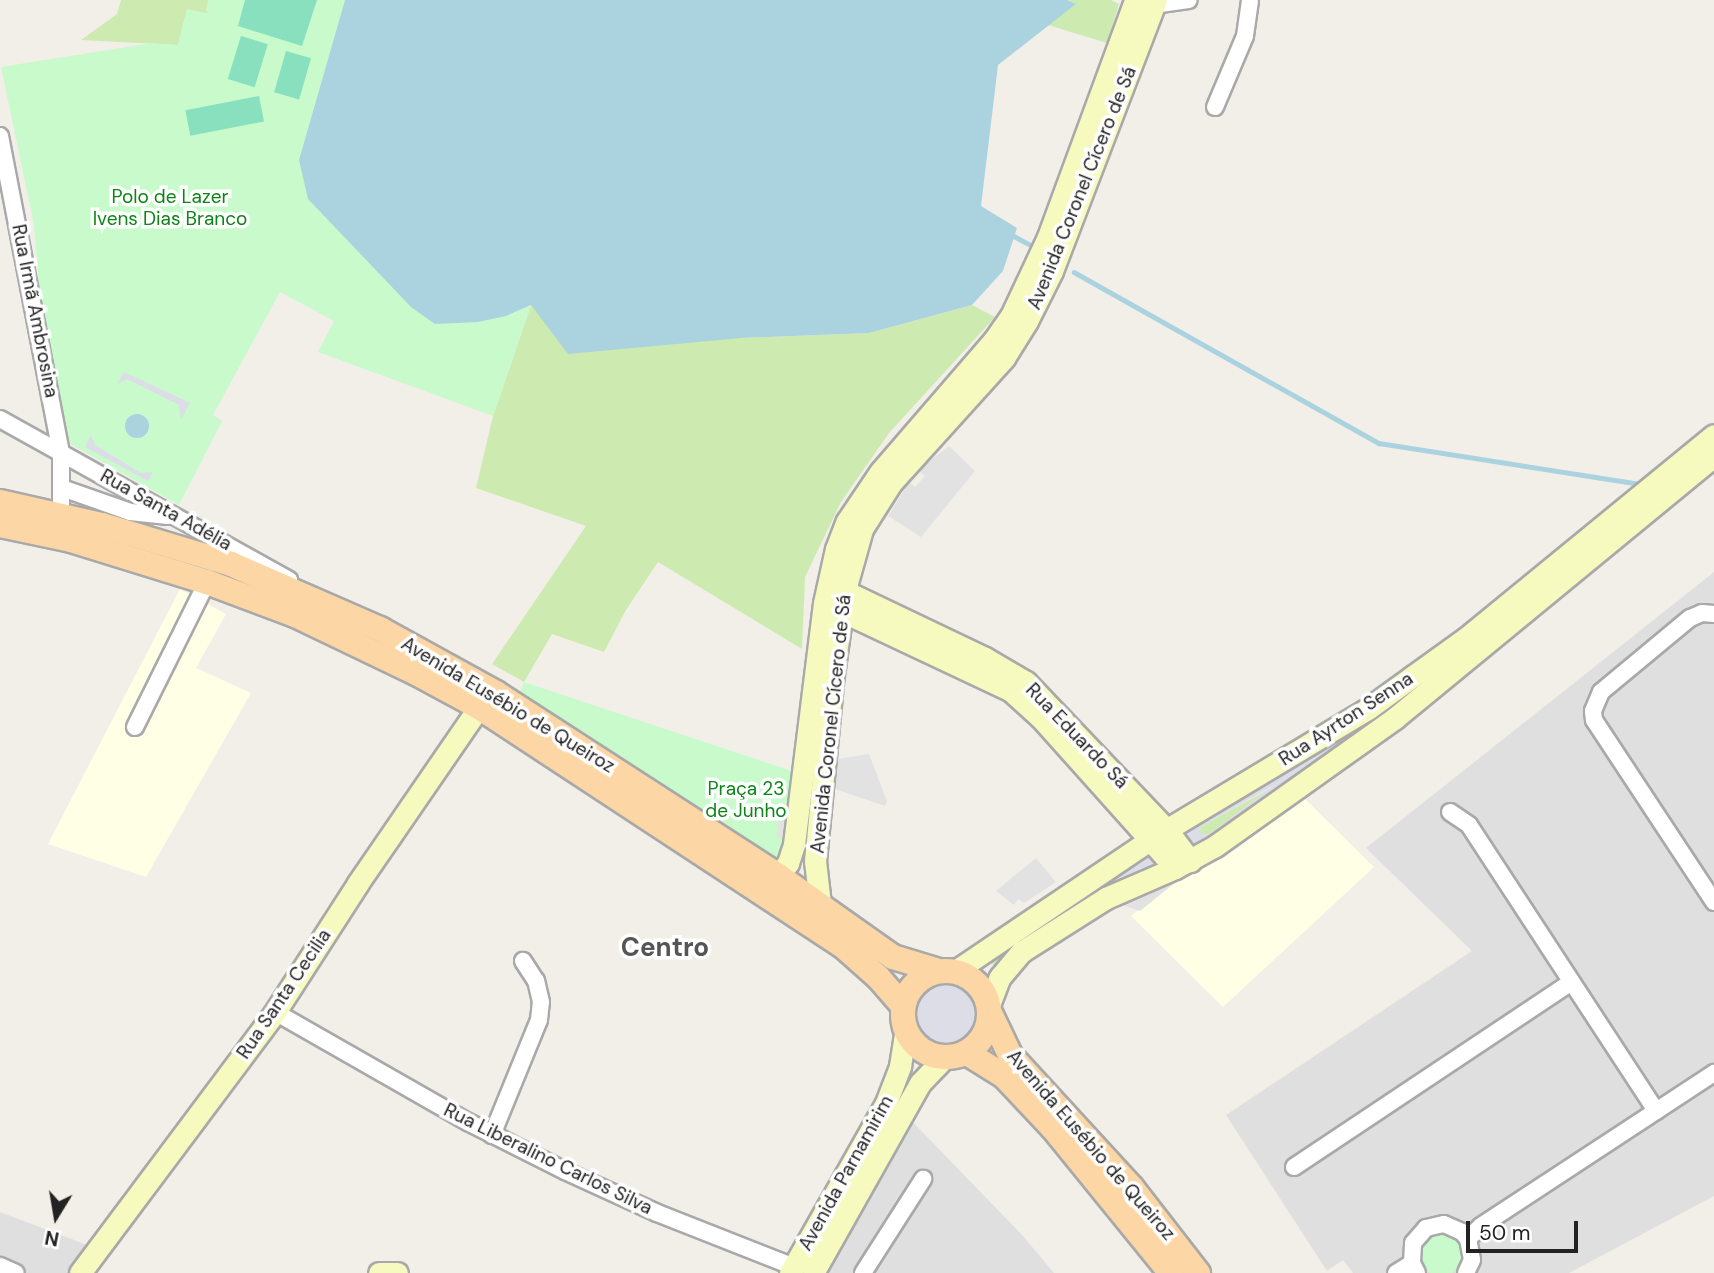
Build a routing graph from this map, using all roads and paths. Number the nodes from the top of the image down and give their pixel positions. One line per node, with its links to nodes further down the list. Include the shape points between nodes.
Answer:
1 (1189, 0): 3 (street)
2 (1250, 0): 4 (street, via 1245,36)
3 (1144, 3): 16 (street, Avenida Coronel Cícero de Sá, via 1017,304 994,340 861,498 836,548)
4 (1215, 107)
5 (1, 143): 8 (street, Rua Irmã Ambrosina)
6 (0, 419): 8 (street, Rua Santa Adélia)
7 (1713, 444): 22 (street, Rua Ayrton Senna, via 1413,677); 23 (street, Rua Ayrton Senna, via 1693,473 1395,718)
8 (61, 454): 9 (street, Rua Irmã Ambrosina); 11 (street, Rua Santa Adélia)
9 (62, 488): 11 (street, via 130,512); 13 (street, Rua Irmã Ambrosina)
10 (0, 502): 13 (main road, Avenida Eusébio de Queiroz)
11 (173, 516): 17 (street, Rua Santa Adélia, via 273,569)
12 (0, 525): 13 (main road, Avenida Eusébio de Queiroz)
13 (55, 525): 14 (main road, Avenida Eusébio de Queiroz)
14 (106, 539): 15 (main road, Avenida Eusébio de Queiroz); 17 (main road, Avenida Eusébio de Queiroz, via 232,564)
15 (207, 582): 19 (main road, Avenida Eusébio de Queiroz, via 366,647); 20 (street)
16 (834, 596): 22 (street, Rua Eduardo Sá, via 1010,690); 24 (street, Avenida Coronel Cícero de Sá, via 794,844 788,863); 26 (street, Avenida Coronel Cícero de Sá, via 816,861)
17 (329, 606): 24 (main road, Avenida Eusébio de Queiroz, via 496,693)
18 (1714, 614): 25 (street, via 1690,618 1601,692 1594,720)
19 (479, 707): 31 (street, Rua Santa Cecilia); 32 (main road, Avenida Eusébio de Queiroz, via 843,946 878,977)
20 (135, 727)
21 (1450, 812): 29 (street, via 1469,825)
22 (1159, 835): 23 (street, Rua Eduardo Sá); 28 (street, Rua Ayrton Senna)
23 (1183, 864): 30 (street, Rua Ayrton Senna, via 1106,898 1021,952 1000,977)
24 (777, 875): 26 (main road, Avenida Eusébio de Queiroz)
25 (1714, 902)
26 (820, 904): 28 (main road, Avenida Eusébio de Queiroz, via 893,957)
27 (523, 961): 36 (street, via 536,981 540,1020)
28 (946, 972): 30 (main road, via 976,983); 32 (main road, via 915,983)
29 (1571, 982): 35 (street); 37 (street)
30 (989, 1009): 33 (main road, via 984,1036); 50 (main road, Avenida Eusébio de Queiroz, via 1010,1055 1132,1188)
31 (275, 1012): 36 (street, Rua Liberalino Carlos Silva); 45 (street, Rua Santa Cecilia)
32 (904, 1018): 33 (main road, via 921,1049); 38 (street, Avenida Parnamirim, via 893,1087)
33 (955, 1055): 38 (street, Avenida Parnamirim, via 920,1083); 49 (main road, Avenida Eusébio de Queiroz, via 1004,1076 1053,1128)
34 (1714, 1073): 35 (street)
35 (1656, 1111): 40 (street)
36 (492, 1135): 43 (street, Rua Liberalino Carlos Silva, via 657,1213)
37 (1294, 1167)
38 (854, 1179): 43 (street, Avenida Parnamirim)
39 (923, 1179): 48 (street)
40 (1468, 1239): 42 (street, via 1454,1227 1426,1228 1413,1243); 52 (street, via 1472,1260)
41 (0, 1266): 44 (street)
42 (1414, 1268): 51 (street)
43 (799, 1271)
44 (16, 1273)
45 (80, 1273)
46 (379, 1273): 47 (street)
47 (397, 1273)
48 (863, 1273)
49 (1171, 1273)
50 (1198, 1273)
51 (1396, 1273)
52 (1466, 1273)

